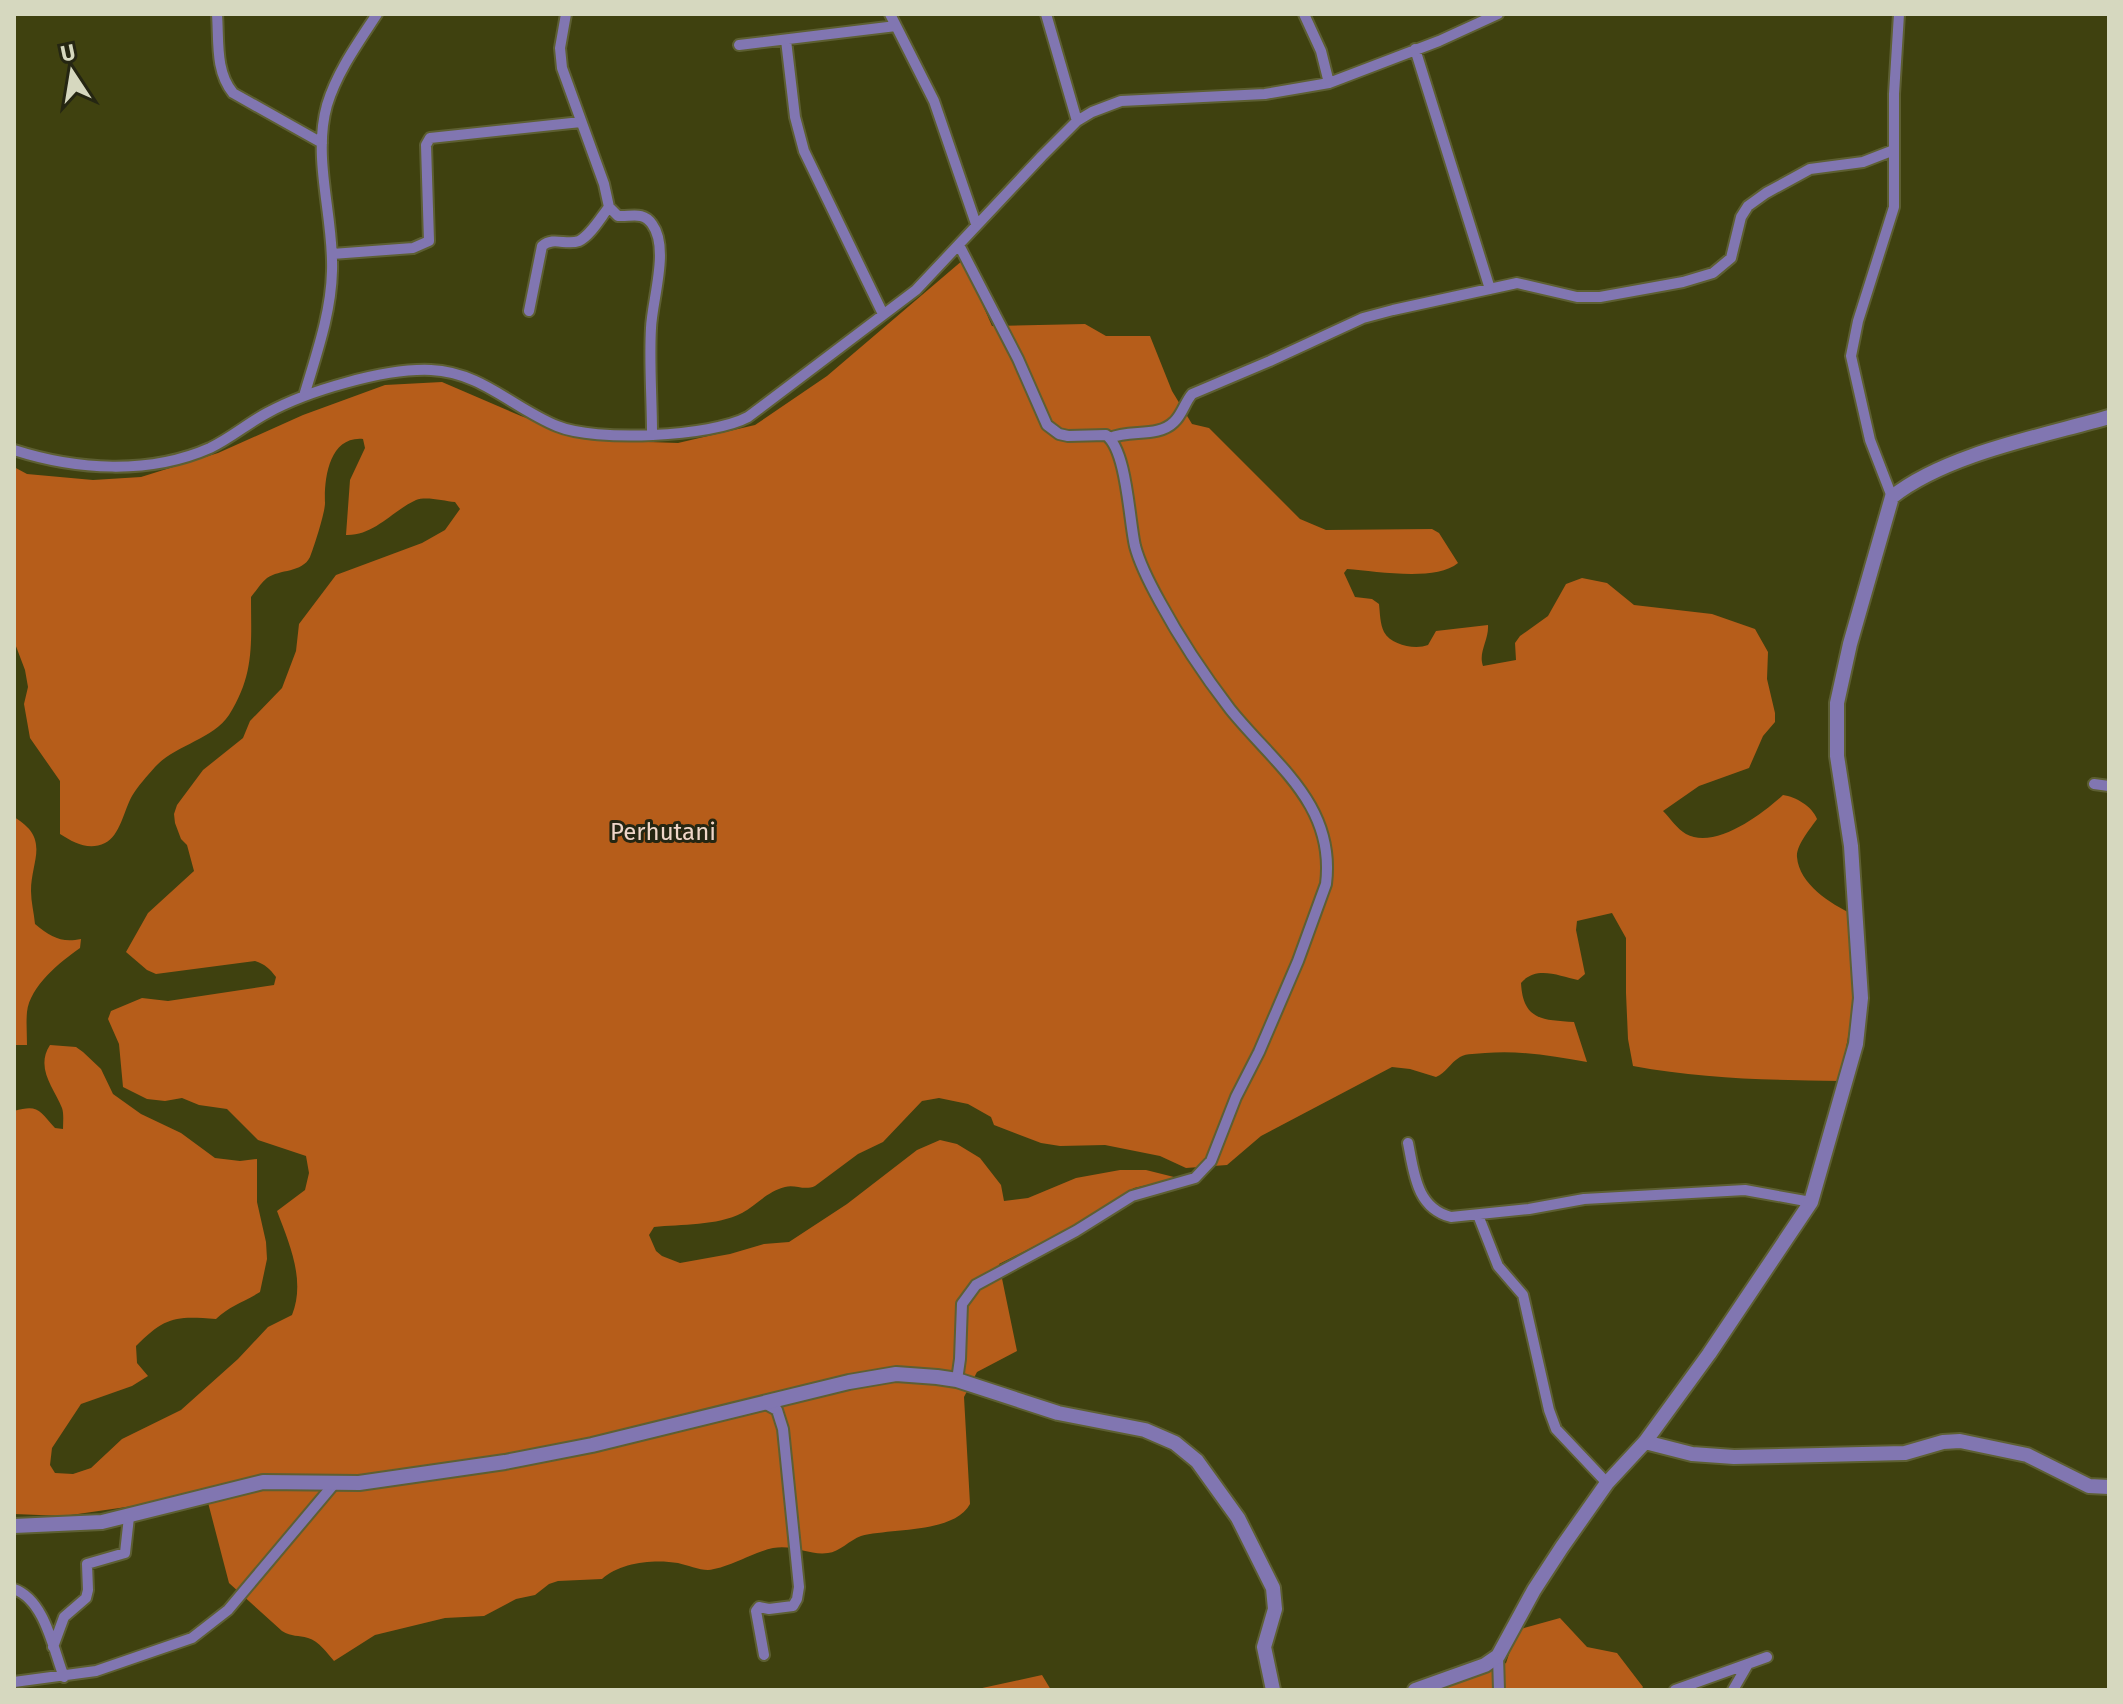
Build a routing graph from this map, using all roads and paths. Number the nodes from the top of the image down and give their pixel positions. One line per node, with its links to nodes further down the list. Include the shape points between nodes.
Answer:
1 (217, 14): 16 (street, via 221,73 233,93)
2 (377, 14): 16 (street, via 335,84)
3 (566, 14): 15 (street, via 560,58)
4 (890, 14): 9 (street)
5 (1046, 14): 14 (street)
6 (1304, 14): 13 (street)
7 (1498, 14): 12 (street)
8 (1899, 14): 17 (street)
9 (896, 26): 10 (street); 19 (street, via 934,101)
10 (786, 40): 11 (street); 24 (street, via 804,151)
11 (739, 45)
12 (1415, 49): 13 (street); 22 (street)
13 (1329, 83): 14 (street, via 1265,94 1121,101)
14 (1077, 121): 19 (street)
15 (581, 122): 18 (street); 21 (street, via 430,138 429,241 413,248)
16 (322, 143): 21 (street)
17 (1894, 150): 22 (street, via 1863,162 1810,169 1766,193 1748,206 1731,258 1713,273 1600,297 1577,297 1523,283); 30 (street, via 1894,207 1851,356 1870,440)
18 (609, 207): 23 (street, via 581,239 542,246); 27 (street, via 618,216 644,217 657,235)
19 (976, 224): 20 (street)
20 (959, 245): 24 (street, via 916,290); 28 (street, via 1047,425 1068,436)
21 (332, 254): 25 (street, via 330,301)
22 (1490, 289): 28 (street, via 1363,318 1192,394 1168,427)
23 (529, 311)
24 (883, 314): 27 (street, via 735,424 690,434)
25 (304, 396): 27 (street, via 371,378 441,371 475,379 569,430); 29 (street, via 207,449 143,465 87,466)
26 (2109, 417): 30 (street, via 1960,461)
27 (652, 433)
28 (1110, 438): 36 (street, via 1127,488 1135,545 1150,583 1200,670 1313,806 1324,836 1326,884 1211,1161 1195,1178 1132,1196 976,1285 962,1304)
29 (14, 450)
30 (1892, 497): 34 (street, via 1837,703 1837,756 1851,846 1861,998 1856,1044)
31 (2094, 784): 32 (street)
32 (2109, 786)
33 (1408, 1143): 35 (street, via 1425,1200 1446,1216)
34 (1811, 1202): 35 (street, via 1745,1190 1584,1199); 38 (street)
35 (1478, 1215): 39 (street, via 1498,1266 1523,1295 1556,1429)
36 (957, 1380): 37 (street, via 896,1374); 52 (street, via 1044,1409 1145,1430 1175,1443 1197,1461 1238,1518 1273,1588 1275,1609 1264,1647)
37 (764, 1403): 40 (street, via 505,1462); 46 (street, via 777,1410 783,1429 799,1587 793,1606 756,1611)
38 (1645, 1442): 39 (street); 41 (street, via 1692,1454 1734,1457 1905,1453 1960,1441 2027,1455 2089,1486)
39 (1607, 1483): 48 (street)
40 (334, 1484): 42 (street, via 257,1483); 50 (street, via 228,1610 201,1631 155,1652)
41 (2109, 1487)
42 (129, 1517): 43 (street); 45 (street, via 125,1553 87,1564 86,1598 64,1617)
43 (14, 1526)
44 (14, 1589): 45 (street, via 43,1618)
45 (53, 1647): 50 (street)
46 (764, 1655)
47 (1767, 1657): 49 (street)
48 (1492, 1661): 53 (street); 54 (street)
49 (1748, 1664): 55 (street); 56 (street)
50 (64, 1677): 51 (street)
51 (14, 1682)
52 (1273, 1690)
53 (1415, 1690)
54 (1499, 1690)
55 (1675, 1690)
56 (1733, 1690)

